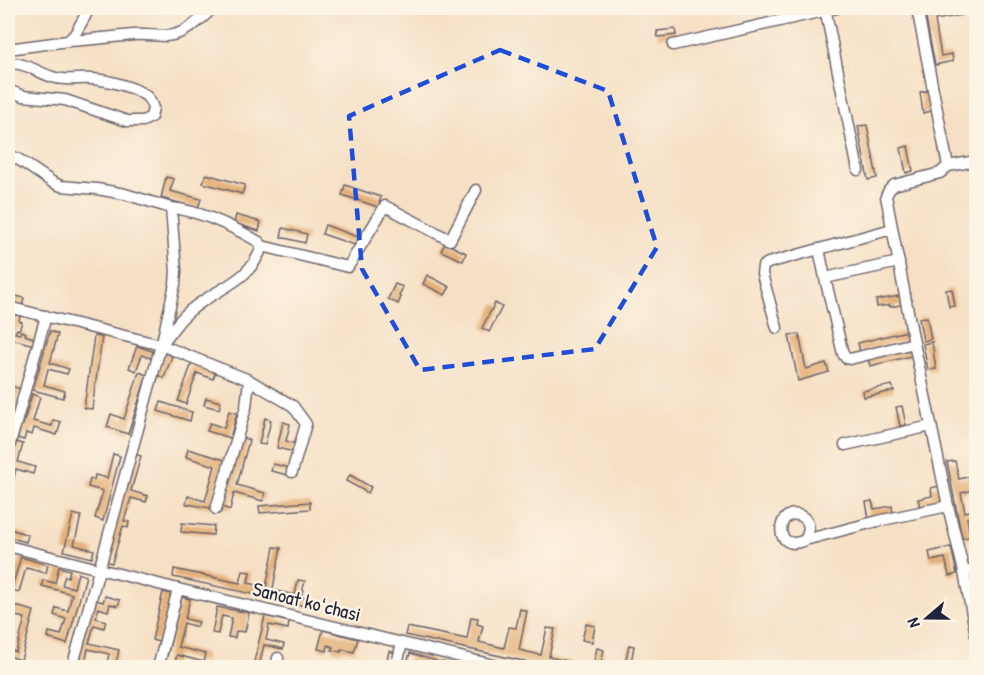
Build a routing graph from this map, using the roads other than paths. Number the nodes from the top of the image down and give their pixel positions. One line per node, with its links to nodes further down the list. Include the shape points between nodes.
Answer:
1 (89, 8): 7 (street)
2 (213, 8): 6 (street)
3 (837, 8): 5 (street)
4 (917, 8): 14 (street)
5 (825, 9): 8 (street); 15 (street)
6 (201, 12): 7 (street, via 196,23 168,36)
7 (68, 41): 9 (street)
8 (673, 45)
9 (8, 49)
10 (8, 63): 11 (street, via 60,79 106,81 137,91 148,98 153,108 151,117 127,121 65,100 22,96)
11 (8, 90)
12 (8, 155): 17 (street, via 61,186 125,194)
13 (976, 161): 14 (street)
14 (948, 166): 18 (street, via 940,173 894,185 889,190 886,195)
15 (858, 170)
16 (476, 190): 19 (street, via 450,240 385,206 348,267)
17 (171, 208): 19 (street, via 227,224); 27 (street, via 176,271)
18 (892, 229): 20 (street); 21 (street)
19 (262, 246): 27 (street, via 249,270 184,315)
20 (819, 249): 22 (street); 25 (street, via 763,266)
21 (899, 262): 22 (street); 26 (street)
22 (825, 278): 26 (street, via 846,358)
23 (8, 306): 24 (street)
24 (46, 316): 27 (street); 31 (street)
25 (777, 328)
26 (914, 343): 29 (street)
27 (161, 345): 28 (street); 37 (street)
28 (249, 380): 32 (street, via 293,406 306,423); 34 (street, via 246,406)
29 (931, 426): 30 (street); 33 (street)
30 (845, 445)
31 (8, 451)
32 (292, 472)
33 (948, 506): 35 (street); 39 (street)
34 (216, 509)
35 (805, 540)
36 (8, 546): 37 (street, Sanoat koʻchasi)
37 (99, 569): 40 (street, Sanoat koʻchasi); 46 (street)
38 (976, 570): 39 (street)
39 (964, 572): 41 (street)
40 (178, 589): 42 (street, Sanoat koʻchasi); 47 (street)
41 (976, 635)
42 (402, 643): 44 (street, Sanoat koʻchasi); 48 (street)
43 (8, 665): 45 (street)
44 (500, 667)
45 (19, 668)
46 (72, 668)
47 (158, 668)
48 (396, 668)

